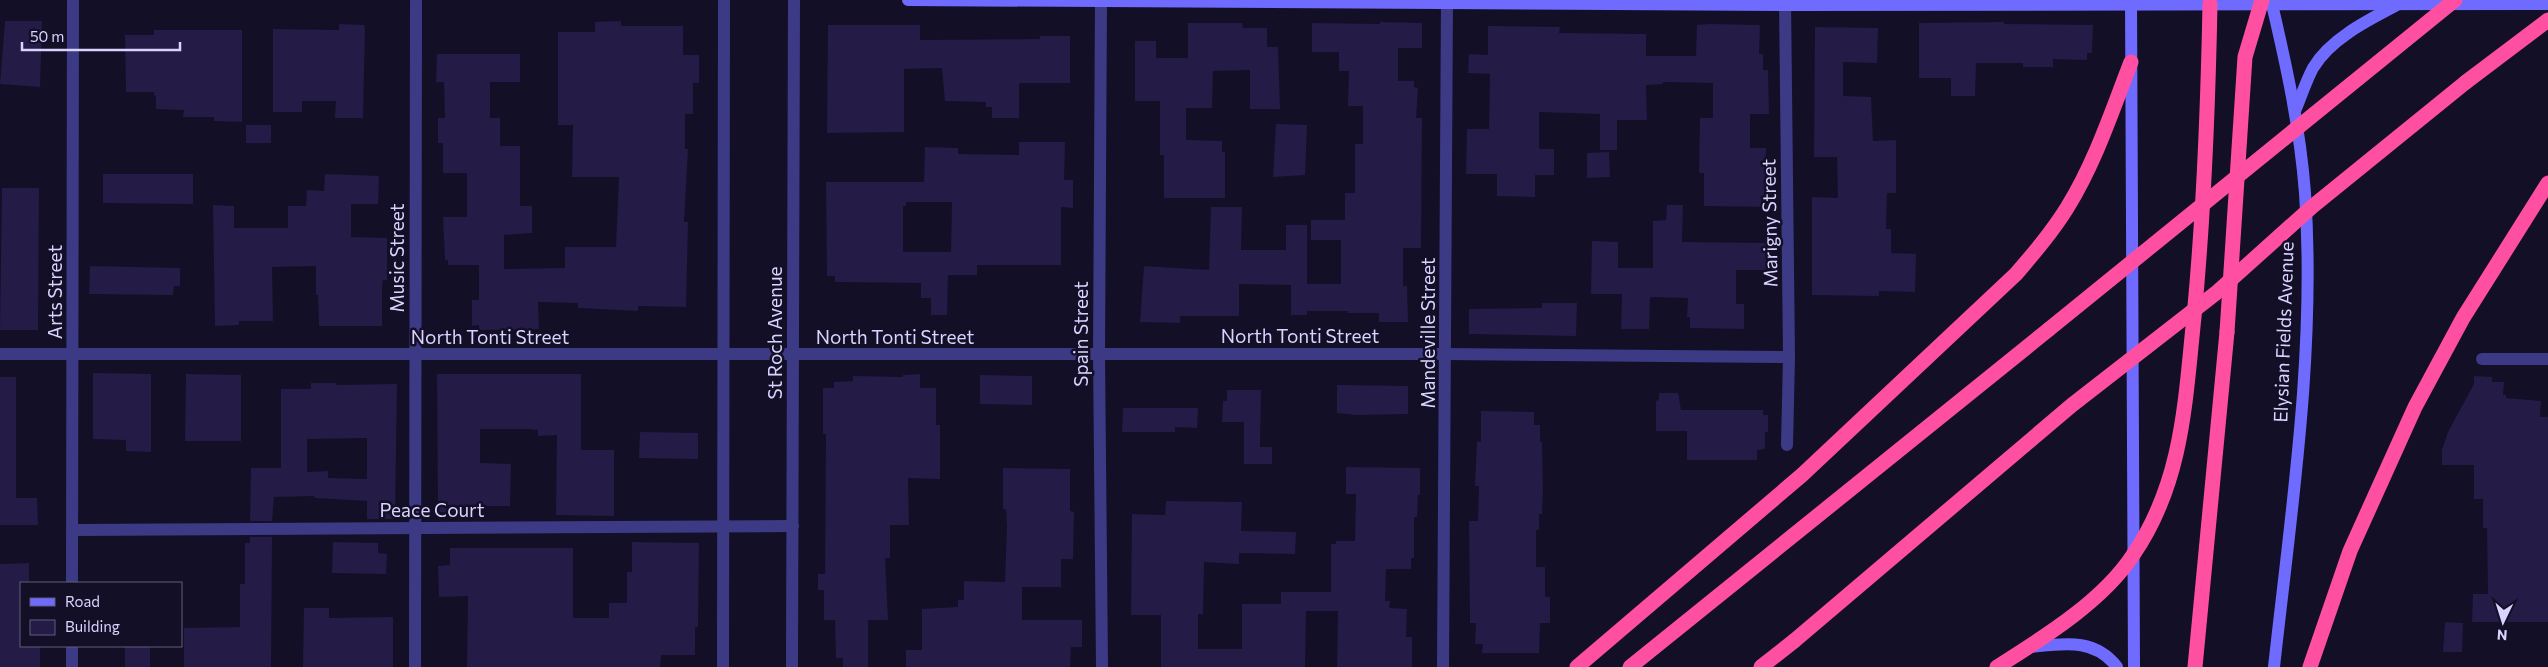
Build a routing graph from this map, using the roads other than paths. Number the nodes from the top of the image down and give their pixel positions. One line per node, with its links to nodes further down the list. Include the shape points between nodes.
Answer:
1 (73, 0): 20 (street, Arts Street)
2 (416, 0): 21 (street, Music Street)
3 (724, 0): 24 (street)
4 (794, 0): 25 (street, St Roch Avenue)
5 (908, 0): 7 (street)
6 (2454, 0): 45 (highway, bridge)
7 (1101, 1): 8 (street); 22 (street, Spain Street)
8 (1447, 1): 10 (street); 23 (street, Mandeville Street)
9 (2268, 1): 12 (street); 13 (street); 17 (street, Elysian Fields Avenue); 50 (highway, bridge, via 2245,57 2226,332)
10 (1786, 2): 11 (street); 26 (street, Marigny Street)
11 (2130, 2): 12 (street); 16 (street)
12 (2210, 2): 34 (highway, via 2201,242 2185,403 2177,456 2165,493)
13 (2400, 4): 14 (street); 17 (street, via 2368,20 2336,43 2314,67)
14 (2548, 4)
15 (2548, 20): 46 (highway, bridge, via 2313,206 2216,293 2072,405)
16 (2131, 62): 34 (street); 44 (highway, via 2098,149 2068,207 2016,274 1802,476)
17 (2295, 111): 51 (street, Elysian Fields Avenue, via 2305,194 2303,396)
18 (2548, 182): 52 (highway, via 2463,318 2415,406 2350,551)
19 (0, 354): 20 (street, North Tonti Street)
20 (73, 354): 21 (street, North Tonti Street); 33 (street, Arts Street)
21 (415, 354): 24 (street, North Tonti Street); 32 (street, Music Street)
22 (1099, 354): 23 (street, North Tonti Street); 25 (street, North Tonti Street); 42 (street, Spain Street)
23 (1445, 354): 26 (street, North Tonti Street); 43 (street, Mandeville Street)
24 (724, 355): 25 (street, North Tonti Street); 30 (street)
25 (793, 355): 31 (street, St Roch Avenue)
26 (1790, 356): 29 (street, Marigny Street)
27 (2482, 359): 28 (street)
28 (2548, 359)
29 (1788, 446)
30 (724, 526): 31 (street, Peace Court); 32 (street, Peace Court); 40 (street)
31 (793, 526): 41 (street, St Roch Avenue)
32 (415, 528): 33 (street, Peace Court); 39 (street, Music Street)
33 (72, 530): 35 (street, Arts Street)
34 (2133, 556): 37 (highway, via 2090,602); 49 (street)
35 (72, 582)
36 (72, 647): 38 (street)
37 (2029, 647): 47 (highway); 48 (street, via 2071,643 2094,647)
38 (72, 667)
39 (415, 667)
40 (723, 667)
41 (792, 667)
42 (1102, 667)
43 (1443, 667)
44 (1577, 667)
45 (1630, 667)
46 (1761, 667)
47 (1997, 667)
48 (2117, 667)
49 (2134, 667)
50 (2195, 667)
51 (2274, 667)
52 (2310, 667)

